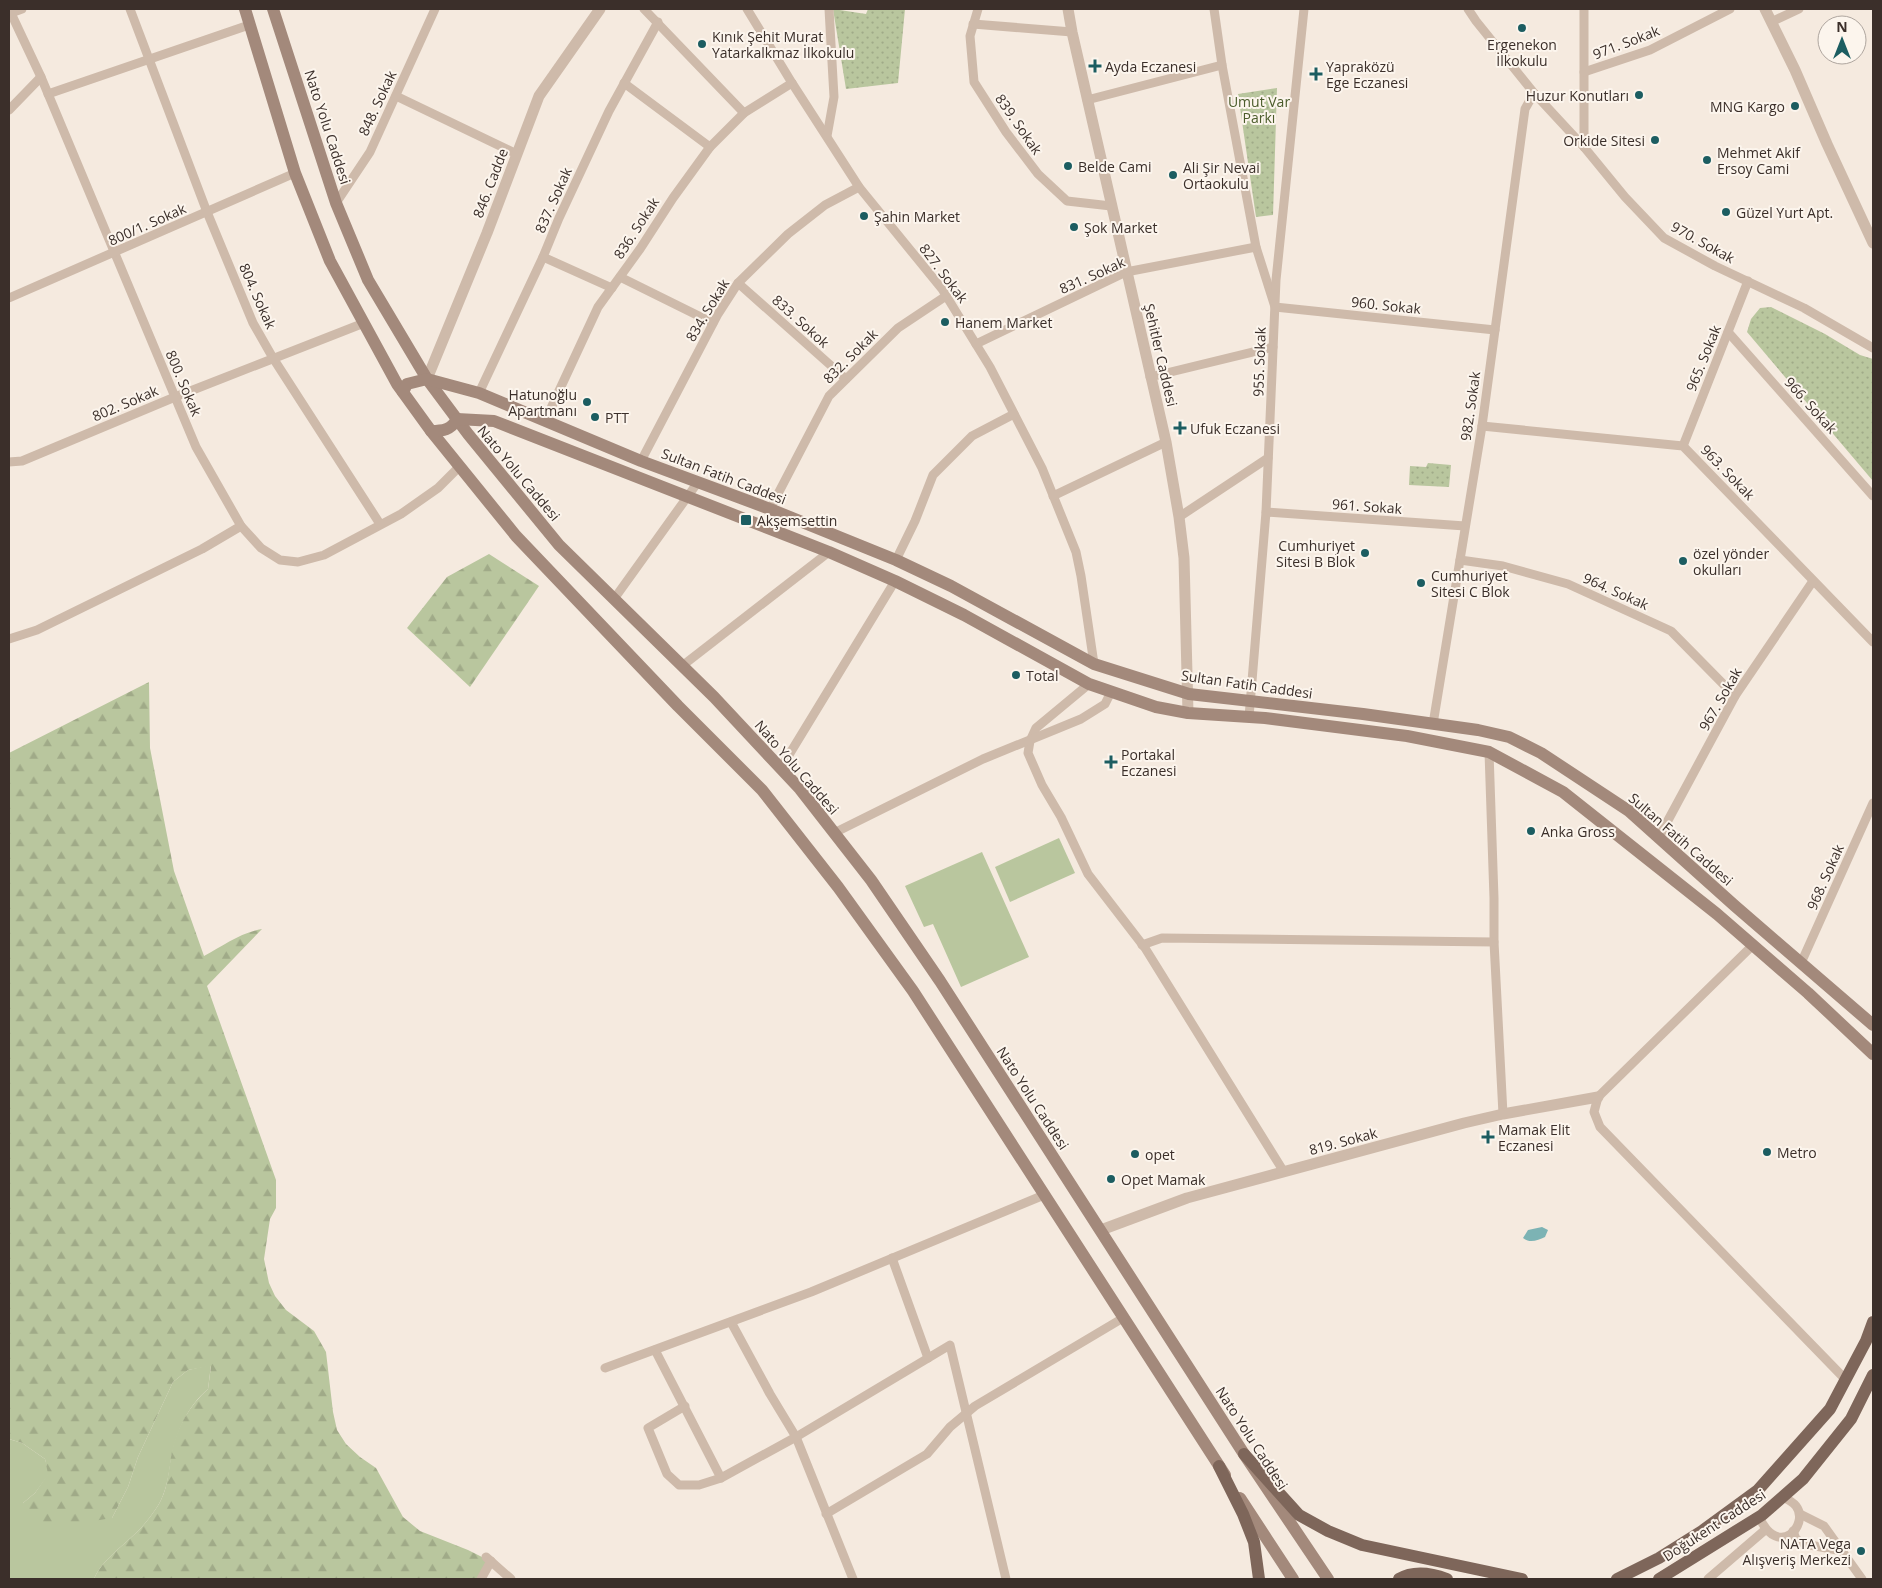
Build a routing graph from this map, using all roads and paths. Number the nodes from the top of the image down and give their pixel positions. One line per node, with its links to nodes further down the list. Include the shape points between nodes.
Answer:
1 (22, 9): 19 (street)
2 (130, 9): 25 (street, 804. Sokak)
3 (245, 9): 23 (main road)
4 (273, 9): 43 (main road, Nato Yolu Caddesi)
5 (435, 9): 33 (street, 848. Sokak)
6 (600, 9): 40 (street, 846. Cadde, via 539,96)
7 (644, 9): 20 (street)
8 (747, 9): 30 (street, 827. Sokak)
9 (829, 9): 37 (street, via 834,97)
10 (978, 9): 22 (street, 839. Sokak)
11 (1068, 9): 24 (street, Şehitler Caddesi)
12 (1214, 9): 26 (street)
13 (1304, 9): 57 (street, 955. Sokak)
14 (1468, 9): 31 (street, 970. Sokak)
15 (1584, 9): 27 (street)
16 (1730, 9): 27 (street, 971. Sokak, via 1650,50)
17 (1765, 9): 21 (street)
18 (1798, 9): 21 (street)
19 (10, 11): 28 (street, 800. Sokak)
20 (658, 22): 29 (street, 837. Sokak); 36 (street)
21 (1770, 22): 46 (street)
22 (973, 24): 24 (street); 44 (street, 839. Sokak, via 970,36 974,82 1006,132 1038,174 1066,201)
23 (249, 25): 25 (street); 41 (main road)
24 (1072, 32): 34 (street, Şehitler Caddesi)
25 (149, 59): 32 (street); 45 (street, 804. Sokak)
26 (1222, 66): 34 (street); 47 (street)
27 (1584, 72): 39 (street)
28 (41, 77): 32 (street, 800. Sokak); 35 (street)
29 (624, 83): 38 (street); 49 (street, 837. Sokak)
30 (792, 83): 36 (street, 836. Sokak); 37 (street, 827. Sokak)
31 (1534, 93): 39 (street, 970. Sokak); 60 (street, 982. Sokak, via 1524,109)
32 (48, 94): 48 (street, 800. Sokak)
33 (396, 96): 40 (street); 43 (street, 848. Sokak, via 370,152)
34 (1087, 100): 44 (street, Şehitler Caddesi)
35 (9, 110)
36 (744, 113): 38 (street, 836. Sokak)
37 (827, 136): 42 (street, 827. Sokak)
38 (710, 147): 51 (street, 836. Sokak)
39 (1584, 147): 52 (street, 970. Sokak, via 1624,197 1664,238)
40 (517, 154): 67 (street, 846. Cadde)
41 (295, 173): 45 (street, 800/1. Sokak); 58 (main road, via 330,262)
42 (859, 187): 53 (street, 834. Sokak, via 825,205 788,234); 55 (street, 827. Sokak)
43 (336, 203): 67 (main road, Nato Yolu Caddesi, via 368,280)
44 (1111, 206): 50 (street, Şehitler Caddesi)
45 (207, 212): 48 (street, 800/1. Sokak); 65 (street, 804. Sokak, via 252,323)
46 (1873, 243)
47 (1256, 247): 50 (street, 831. Sokak); 57 (street)
48 (116, 252): 56 (street, 800/1. Sokak); 71 (street, 800. Sokak)
49 (543, 257): 54 (street); 70 (street, 837. Sokak)
50 (1126, 272): 62 (street, 831. Sokak); 66 (street, Şehitler Caddesi)
51 (620, 277): 54 (street, 836. Sokak); 59 (street)
52 (1748, 281): 61 (street, 965. Sokak); 64 (street, 970. Sokak, via 1804,308)
53 (738, 283): 59 (street, 834. Sokak); 68 (street, 833. Sokok)
54 (612, 288): 74 (street, 836. Sokak, via 598,307)
55 (946, 296): 62 (street, 827. Sokak); 68 (street, 832. Sokak, via 898,328)
56 (9, 298)
57 (1275, 308): 60 (street, 960. Sokak); 63 (street, 955. Sokak)
58 (364, 323): 65 (street, 802. Sokak); 69 (main road)
59 (713, 324): 80 (street, 834. Sokak)
60 (1495, 330): 75 (street, 982. Sokak)
61 (1728, 332): 78 (street, 965. Sokak); 85 (street, 966. Sokak)
62 (976, 344): 72 (street, 827. Sokak)
63 (1273, 347): 66 (street); 79 (street, 955. Sokak)
64 (1873, 348)
65 (273, 358): 71 (street, 802. Sokak); 90 (street, 804. Sokak)
66 (1150, 377): 77 (street, Şehitler Caddesi)
67 (427, 378): 69 (main road, via 407,384); 70 (main road, Sultan Fatih Caddesi); 73 (main road, Nato Yolu Caddesi)
68 (846, 380): 87 (street, 832. Sokak, via 830,396)
69 (403, 392): 76 (main road)
70 (479, 392): 74 (main road, Sultan Fatih Caddesi)
71 (175, 397): 81 (street, 802. Sokak, via 22,461); 91 (street, 800. Sokak, via 196,447)
72 (1014, 414): 84 (street, 827. Sokak); 94 (street, via 972,436 932,475)
73 (457, 419): 76 (main road, via 453,426 443,431); 86 (main road, via 494,421); 98 (main road, Nato Yolu Caddesi, via 559,545)
74 (545, 421): 80 (main road, Sultan Fatih Caddesi)
75 (1482, 426): 78 (street, 963. Sokak); 92 (street, 982. Sokak)
76 (431, 431): 82 (main road)
77 (1166, 442): 84 (street); 89 (street, Şehitler Caddesi)
78 (1683, 446): 96 (street, 963. Sokak)
79 (1268, 458): 88 (street, 955. Sokak); 89 (street)
80 (641, 461): 83 (main road, Sultan Fatih Caddesi)
81 (9, 462)
82 (460, 466): 90 (street, 800. Sokak, via 438,488 401,514); 126 (main road, via 522,542 762,790 838,887 913,992)
83 (698, 482): 86 (street); 87 (main road, Sultan Fatih Caddesi)
84 (1053, 496): 101 (street, 827. Sokak, via 1076,552)
85 (1873, 496)
86 (687, 498): 93 (main road); 98 (street)
87 (770, 509): 94 (main road, Sultan Fatih Caddesi)
88 (1266, 512): 92 (street, 961. Sokak); 107 (street, 955. Sokak)
89 (1179, 517): 105 (street, Şehitler Caddesi, via 1184,558)
90 (380, 524): 91 (street, 800. Sokak, via 324,555 298,562 280,560 261,548)
91 (241, 526): 99 (street, via 202,549 37,630)
92 (1465, 526): 95 (street, 982. Sokak)
93 (829, 552): 97 (main road); 102 (street)
94 (896, 560): 101 (main road, Sultan Fatih Caddesi)
95 (1460, 560): 106 (street, 964. Sokak, via 1503,566 1568,584 1672,631); 110 (street, 982. Sokak)
96 (1813, 581): 100 (street, 963. Sokak); 106 (street, 967. Sokak)
97 (895, 582): 103 (main road, via 964,615); 113 (street)
98 (614, 599): 102 (main road, Nato Yolu Caddesi)
99 (9, 639)
100 (1873, 642)
101 (1094, 664): 105 (main road, Sultan Fatih Caddesi)
102 (682, 666): 113 (main road, Nato Yolu Caddesi)
103 (1089, 684): 104 (main road); 111 (street, via 1036,728)
104 (1111, 692): 108 (main road, via 1156,707); 111 (street, via 1105,704 1081,719)
105 (1189, 694): 107 (main road, Sultan Fatih Caddesi); 108 (street, Şehitler Caddesi)
106 (1735, 696): 116 (street, 967. Sokak)
107 (1252, 701): 109 (street, 955. Sokak); 110 (main road, Sultan Fatih Caddesi)
108 (1188, 713): 109 (main road)
109 (1249, 717): 112 (main road, via 1407,736)
110 (1434, 724): 116 (main road, Sultan Fatih Caddesi, via 1509,737 1629,811)
111 (1030, 740): 115 (street, via 983,759); 118 (street, via 1028,753 1088,874)
112 (1489, 752): 117 (street); 119 (main road, via 1563,792)
113 (780, 768): 115 (main road, Nato Yolu Caddesi)
114 (1873, 803): 120 (street, 968. Sokak)
115 (834, 833): 127 (main road, Nato Yolu Caddesi, via 940,981)
116 (1659, 837): 120 (main road, Sultan Fatih Caddesi)
117 (1494, 942): 118 (street, via 1162,938); 124 (street)
118 (1142, 945): 125 (street)
119 (1753, 945): 122 (main road); 123 (street)
120 (1801, 963): 121 (main road, Sultan Fatih Caddesi)
121 (1873, 1025)
122 (1873, 1054)
123 (1598, 1097): 124 (street, 819. Sokak); 136 (street, via 1594,1112 1600,1127)
124 (1502, 1114): 125 (street, 819. Sokak)
125 (1284, 1172): 127 (street, 819. Sokak, via 1188,1198)
126 (1044, 1195): 128 (street); 129 (main road)
127 (1101, 1230): 140 (main road, Nato Yolu Caddesi)
128 (892, 1258): 130 (street); 133 (street)
129 (1124, 1318): 138 (street); 141 (main road)
130 (731, 1322): 132 (street); 139 (street)
131 (1873, 1322): 136 (main road, Doğukent Caddesi)
132 (655, 1350): 134 (street); 137 (street)
133 (928, 1358): 138 (street, via 950,1345); 139 (street)
134 (605, 1368)
135 (1873, 1374): 143 (main road, Doğukent Caddesi, via 1851,1419 1804,1479)
136 (1846, 1380): 161 (main road, Doğukent Caddesi, via 1830,1409 1758,1490 1659,1558)
137 (684, 1406): 142 (street); 142 (street, via 648,1428 666,1474 679,1485 699,1485)
138 (967, 1412): 144 (street, via 928,1454); 154 (street)
139 (796, 1437): 142 (street); 144 (street)
140 (1244, 1454): 157 (main road, Nato Yolu Caddesi); 160 (main road, via 1299,1515 1328,1532 1362,1545)
141 (1219, 1466): 155 (main road, via 1254,1542); 156 (main road)
142 (721, 1478)
143 (1783, 1497): 145 (street, via 1795,1505); 146 (main road, Doğukent Caddesi)
144 (826, 1514): 153 (street)
145 (1800, 1514): 148 (street); 149 (street, via 1824,1526)
146 (1759, 1517): 147 (street); 150 (main road, Doğukent Caddesi)
147 (1765, 1530): 148 (street, via 1774,1537); 162 (street)
148 (1794, 1532): 149 (street, via 1796,1539 1804,1544)
149 (1843, 1551): 163 (street)
150 (1661, 1578)
151 (481, 1579): 152 (street, via 489,1559)
152 (511, 1579)
153 (854, 1579)
154 (1006, 1579)
155 (1259, 1579)
156 (1293, 1579)
157 (1328, 1579)
158 (1399, 1579): 159 (main road, via 1407,1574 1431,1573)
159 (1447, 1579)
160 (1522, 1579)
161 (1616, 1579)
162 (1708, 1579)
163 (1862, 1579)

